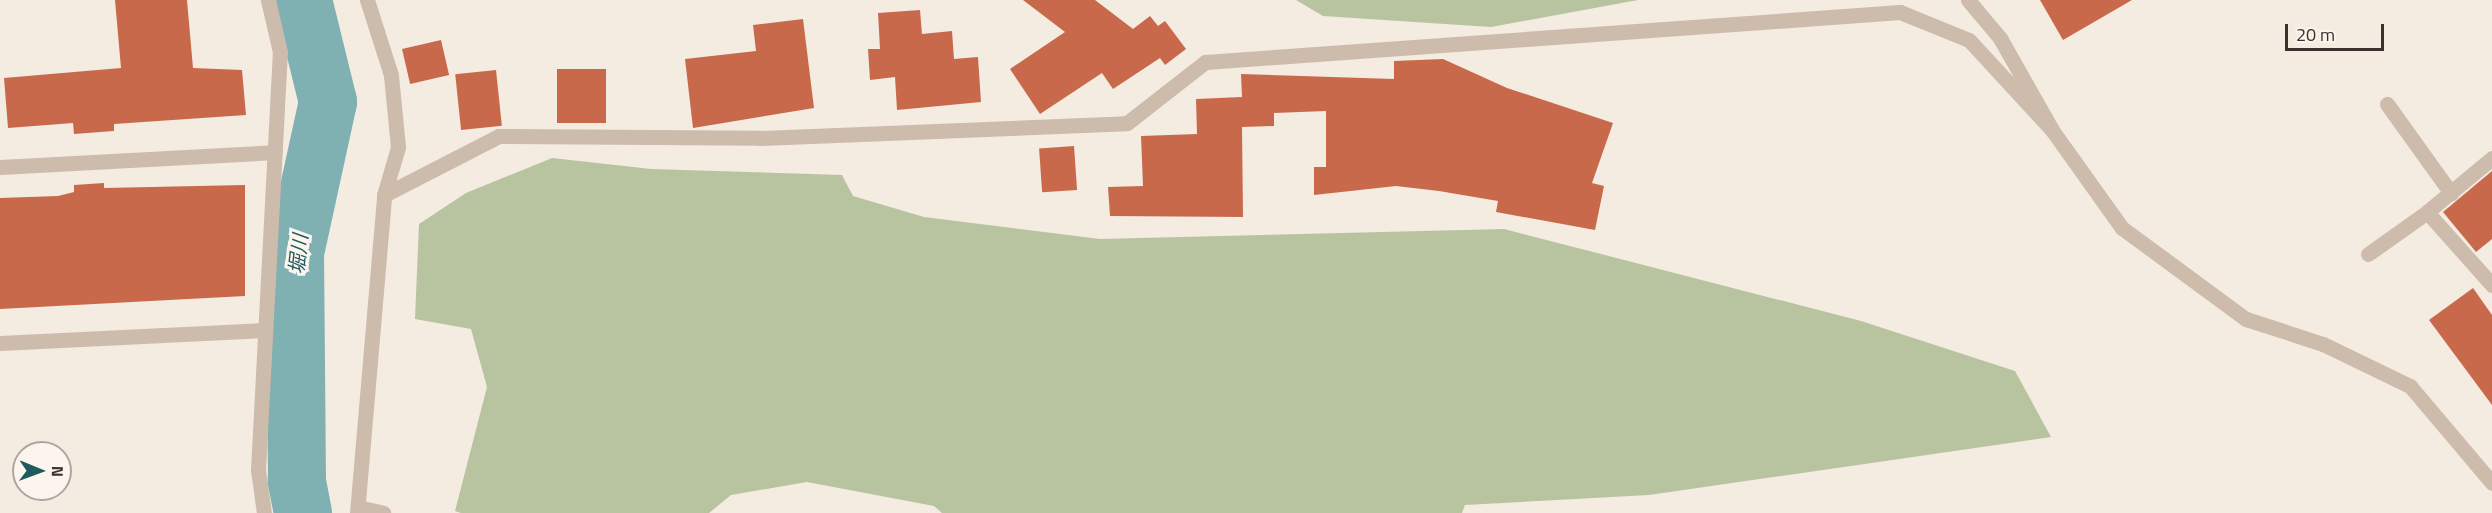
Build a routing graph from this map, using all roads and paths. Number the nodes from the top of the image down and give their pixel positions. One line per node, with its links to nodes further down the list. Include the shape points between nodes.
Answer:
1 (268, 0): 6 (street, via 280,52)
2 (367, 0): 10 (street, via 391,75 398,147)
3 (1968, 0): 5 (street, via 2000,38)
4 (2387, 104): 9 (street)
5 (2052, 130): 10 (street, via 1969,40 1900,12 1205,62 1127,123 760,138 499,136); 16 (street, via 2122,228 2246,320 2324,344 2410,386)
6 (274, 152): 8 (street); 14 (street)
7 (2492, 158): 9 (street)
8 (0, 166)
9 (2451, 192): 11 (street)
10 (384, 195): 17 (street)
11 (2427, 212): 12 (street); 13 (street)
12 (2368, 254)
13 (2492, 285)
14 (265, 330): 15 (street); 18 (street, via 258,470)
15 (0, 343)
16 (2492, 483)
17 (358, 510): 19 (street)
18 (264, 513)
19 (383, 513)

